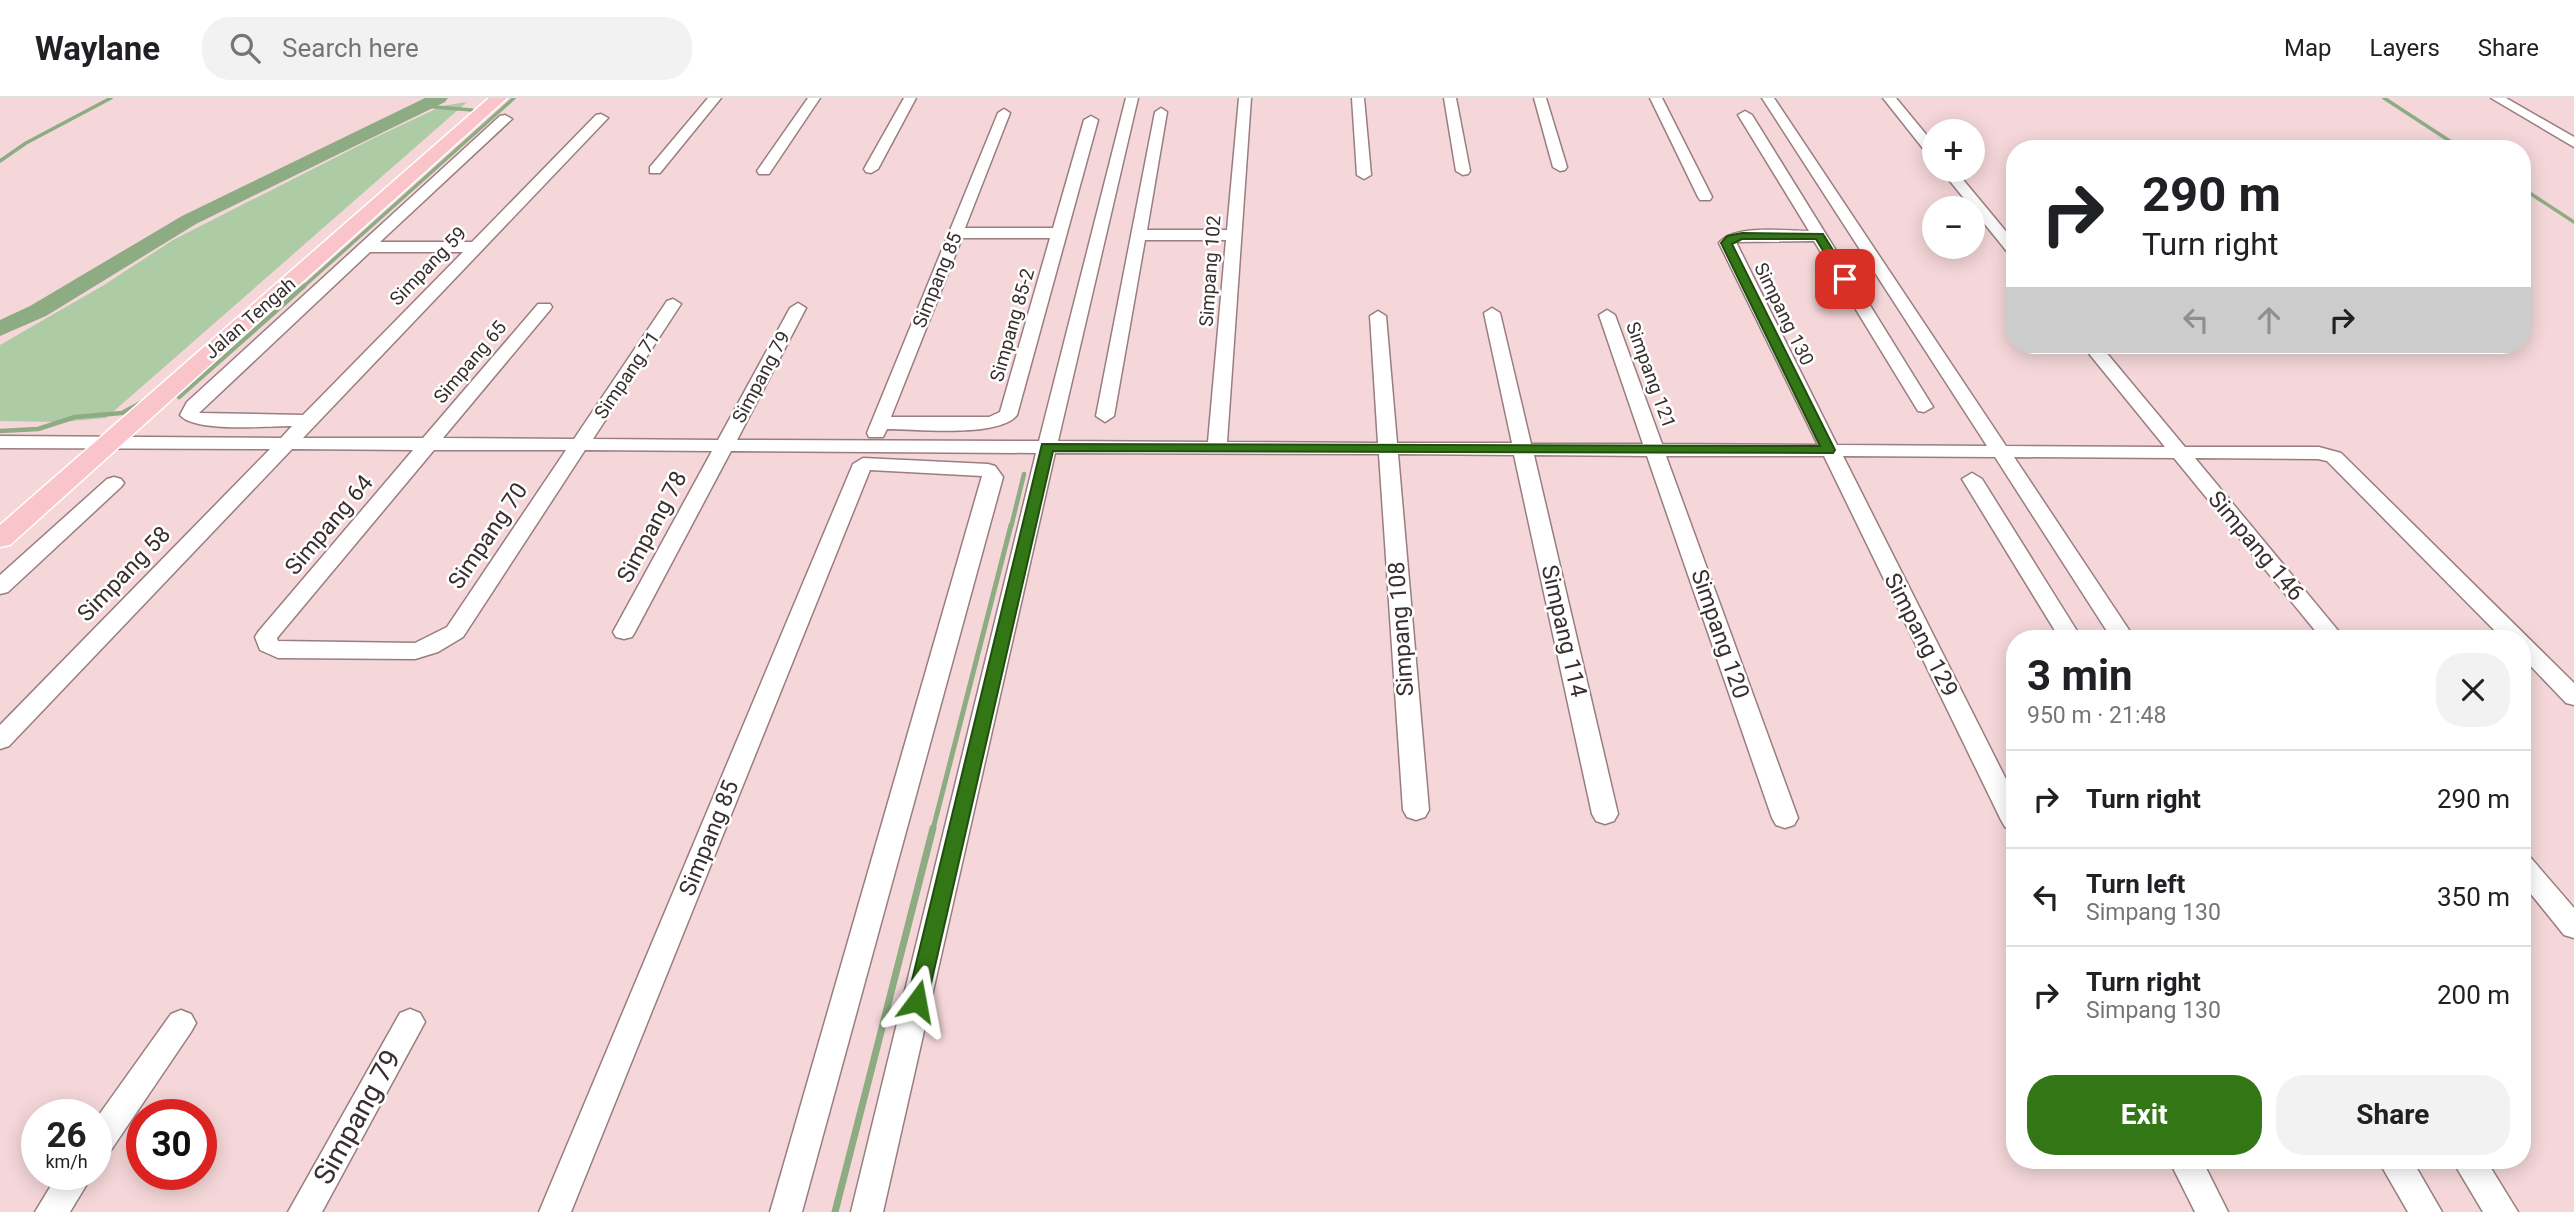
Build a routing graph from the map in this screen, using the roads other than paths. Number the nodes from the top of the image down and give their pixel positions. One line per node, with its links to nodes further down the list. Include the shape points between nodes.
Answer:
1 (499, 98): 52 (main road, Jalan Tengah)
2 (715, 98): 26 (street)
3 (814, 98): 28 (street)
4 (910, 98): 25 (street)
5 (1132, 98): 57 (street)
6 (1245, 98): 35 (street, Simpang 102)
7 (1359, 98): 29 (street)
8 (1450, 98): 27 (street)
9 (1540, 98): 24 (street)
10 (1656, 98): 31 (street)
11 (1768, 98): 63 (street)
12 (1889, 98): 22 (street)
13 (2497, 98): 20 (street)
14 (1161, 112): 34 (street)
15 (1004, 113): 32 (street, Simpang 85)
16 (1745, 115): 36 (street)
17 (601, 118): 39 (street, Simpang 59)
18 (505, 119): 38 (street)
19 (1091, 120): 33 (street, Simpang 85-2)
20 (2536, 121): 21 (street); 23 (street)
21 (2561, 121)
22 (1922, 138)
23 (2574, 143)
24 (1560, 167)
25 (871, 169)
26 (655, 170)
27 (1463, 170)
28 (764, 171)
29 (1364, 175)
30 (1958, 182): 37 (street)
31 (1704, 197)
32 (956, 233): 33 (street); 50 (street, Simpang 85)
33 (1059, 233): 50 (street, Simpang 85-2, via 1006,418 992,423)
34 (1139, 235): 35 (street); 48 (street)
35 (1234, 235): 58 (street, Simpang 102)
36 (1819, 236): 47 (street); 62 (street, Simpang 130, via 1742,236 1727,243)
37 (2006, 241)
38 (366, 247): 39 (street); 49 (street, via 193,406 189,415 202,420)
39 (477, 247): 49 (street, Simpang 59)
40 (673, 304): 55 (street, Simpang 71)
41 (544, 307): 54 (street, Simpang 65)
42 (798, 308): 56 (street, Simpang 79)
43 (1492, 313): 60 (street)
44 (1608, 315): 61 (street, Simpang 121)
45 (1378, 316): 59 (street, Simpang 108)
46 (2098, 354): 64 (street, Simpang 146)
47 (1924, 407)
48 (1105, 416)
49 (308, 421): 53 (street, Simpang 59)
50 (880, 423): 65 (street, Simpang 85)
51 (0, 442): 52 (street)
52 (108, 443): 53 (street); 68 (main road, Jalan Tengah)
53 (286, 444): 54 (street); 78 (street, Simpang 58)
54 (428, 444): 55 (street); 75 (street, Simpang 64, via 266,637 268,645 278,650 415,651)
55 (580, 445): 56 (street); 75 (street, Simpang 70, via 455,632)
56 (724, 445): 65 (street); 74 (street, Simpang 78)
57 (1047, 447): 58 (street); 65 (street); 96 (street)
58 (1217, 447): 59 (street)
59 (1387, 448): 60 (street); 80 (street, Simpang 108)
60 (1523, 449): 61 (street); 81 (street, Simpang 114)
61 (1656, 449): 62 (street); 82 (street, Simpang 120)
62 (1828, 450): 63 (street); 79 (street, Simpang 129)
63 (2000, 451): 64 (street); 71 (street)
64 (2179, 452): 72 (street, Simpang 146); 73 (street, via 2305,452 2334,457)
65 (867, 455): 94 (street, Simpang 85); 95 (street, via 984,469 993,477)
66 (1972, 479): 70 (street)
67 (114, 483): 69 (street)
68 (0, 539)
69 (0, 587)
70 (2065, 630)
71 (2118, 630)
72 (2327, 630)
73 (2507, 630)
74 (624, 632)
75 (430, 647)
76 (2531, 653): 77 (street)
77 (2574, 697)
78 (0, 740)
79 (2006, 802)
80 (1416, 810)
81 (1605, 814)
82 (1784, 818)
83 (2531, 876): 84 (street)
84 (2574, 928)
85 (410, 1022): 93 (street, Simpang 79)
86 (181, 1023): 87 (street)
87 (112, 1123)
88 (2190, 1169): 97 (street)
89 (2400, 1169): 98 (street)
90 (2474, 1169): 99 (street)
91 (66, 1190): 92 (street)
92 (51, 1212)
93 (304, 1212)
94 (555, 1212)
95 (786, 1212)
96 (867, 1212)
97 (2211, 1212)
98 (2426, 1212)
99 (2502, 1212)

